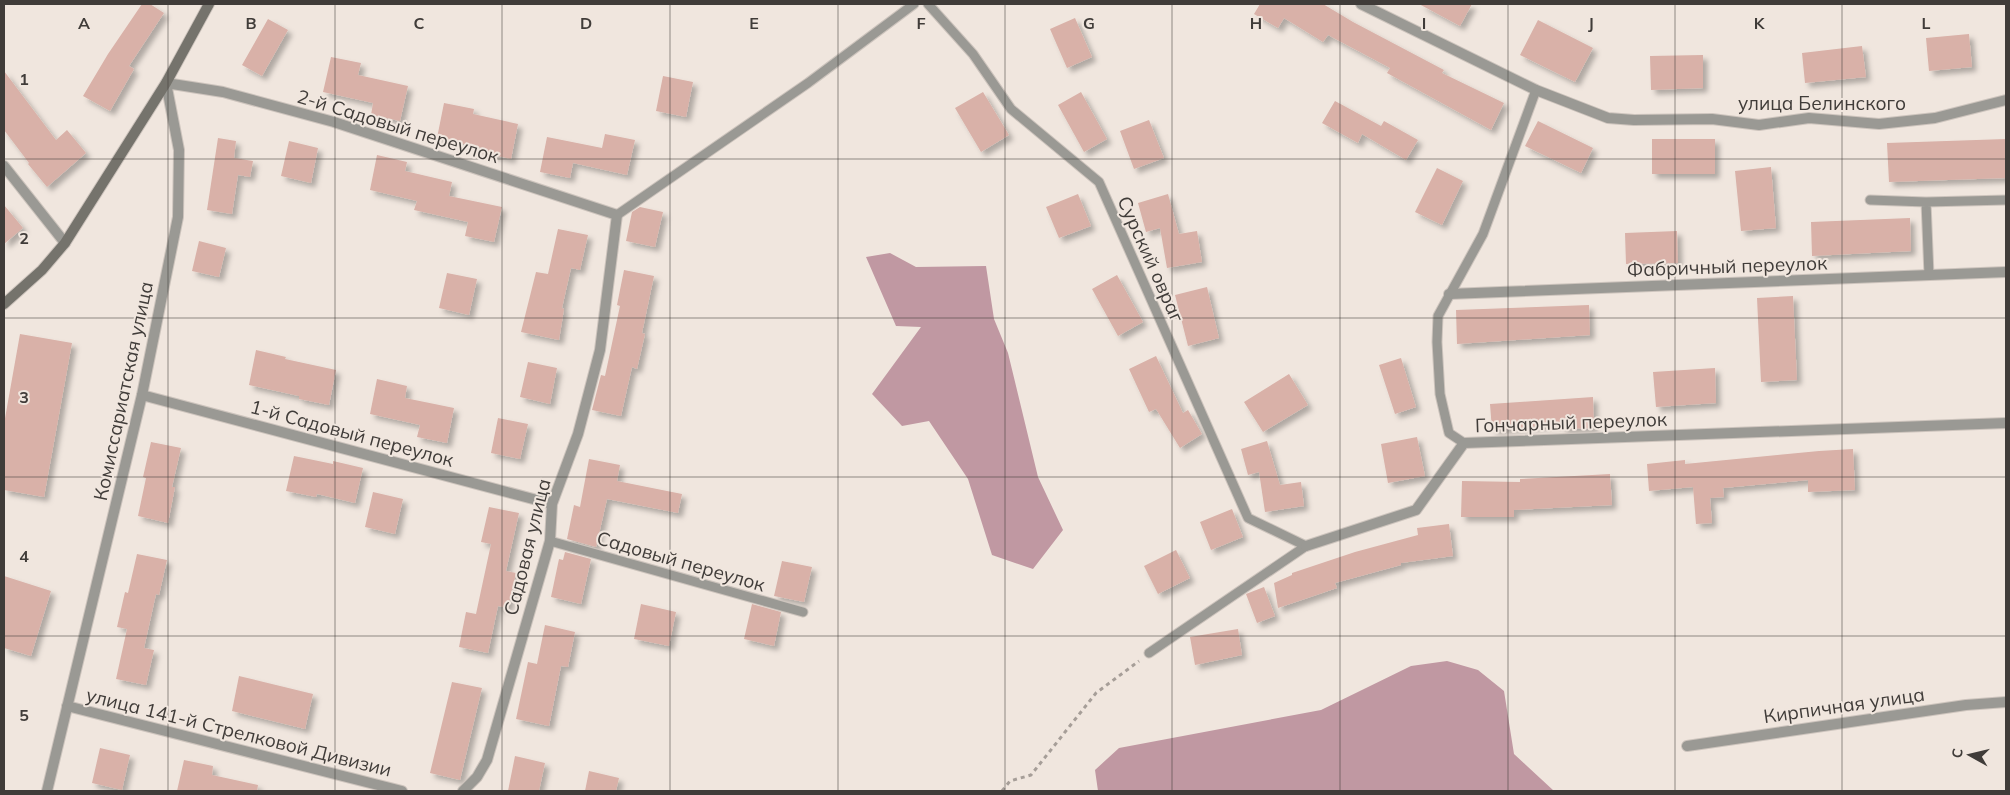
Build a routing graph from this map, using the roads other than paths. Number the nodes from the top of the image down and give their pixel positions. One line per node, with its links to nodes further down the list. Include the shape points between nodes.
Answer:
1 (209, 4): 5 (main road)
2 (914, 4): 12 (lane, via 808,83)
3 (928, 4): 23 (lane, Сурский овраг, via 973,54 1011,109 1099,182 1248,518)
4 (1361, 4): 6 (street, улица Белинского)
5 (166, 83): 12 (street, 2-й Садовый переулок, via 223,92 334,122); 13 (main road); 18 (street, Комиссариатская улица, via 179,150 178,217)
6 (1536, 90): 7 (street, улица Белинского, via 1608,118 1712,119 1759,125 1809,118 1880,124 1935,118); 16 (lane, via 1484,234)
7 (2006, 100)
8 (4, 166): 13 (street)
9 (1870, 200): 11 (lane)
10 (2006, 200): 11 (lane)
11 (1926, 202): 15 (lane)
12 (617, 215): 21 (street, Садовая улица, via 600,350 578,434)
13 (64, 244): 17 (main road, via 42,270)
14 (2006, 272): 15 (street, Фабричный переулок)
15 (1928, 275): 16 (street, Фабричный переулок)
16 (1449, 294): 20 (lane, via 1438,316 1436,342 1440,394 1449,433)
17 (4, 304)
18 (142, 395): 21 (street, 1-й Садовый переулок); 27 (street, Комиссариатская улица)
19 (2006, 423): 20 (street, Гончарный переулок)
20 (1464, 443): 23 (street, Гончарный переулок, via 1416,510)
21 (552, 504): 22 (street, Садовая улица)
22 (550, 541): 24 (lane, Садовый переулок); 31 (street, Садовая улица, via 487,760 477,778)
23 (1306, 546): 25 (lane, Гончарный переулок)
24 (803, 612)
25 (1149, 653)
26 (2006, 702): 28 (street, Кирпичная улица)
27 (67, 706): 29 (street, Комиссариатская улица); 30 (street, улица 141-й Стрелковой Дивизии)
28 (1687, 746)
29 (47, 791)
30 (402, 791)
31 (463, 791)

